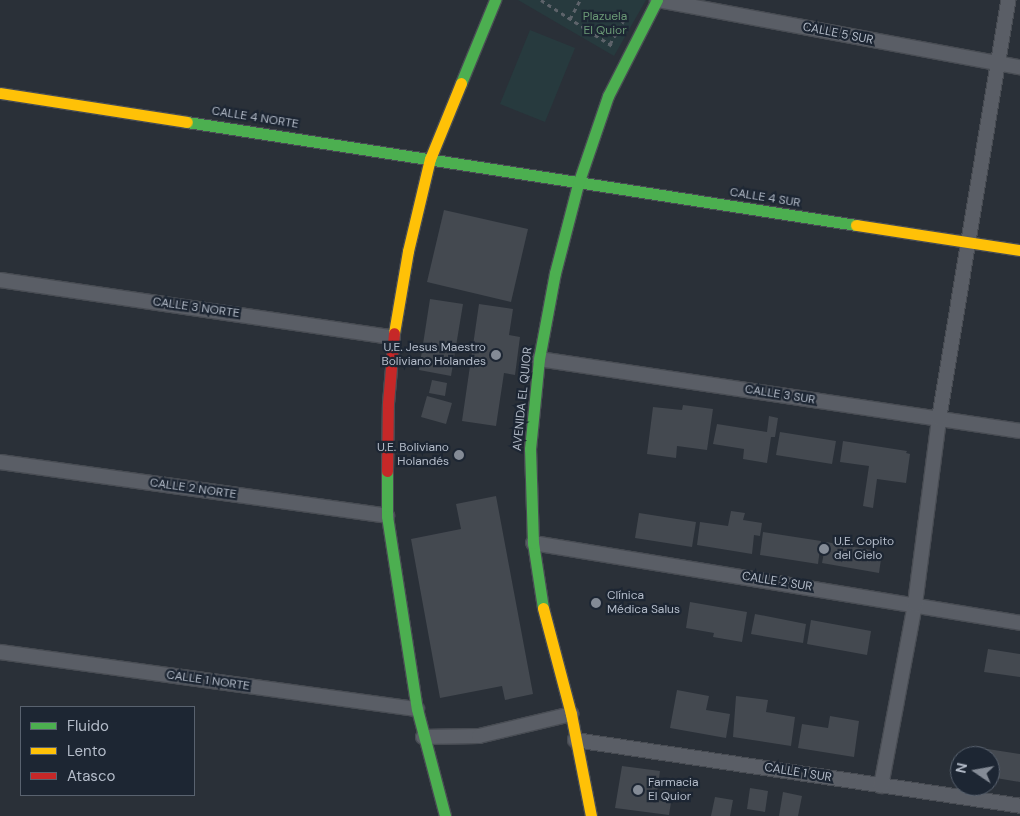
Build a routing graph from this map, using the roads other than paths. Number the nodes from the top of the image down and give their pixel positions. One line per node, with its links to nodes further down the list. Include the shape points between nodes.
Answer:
1 (495, 0): 7 (street)
2 (657, 0): 4 (street, CALLE 5 SUR); 9 (street, AVENIDA EL QUIOR, via 608,96)
3 (1008, 0): 4 (street)
4 (999, 64): 5 (street, CALLE 5 SUR); 10 (street)
5 (1020, 67)
6 (0, 93): 7 (street, CALLE 4 NORTE)
7 (430, 159): 8 (street, CALLE 4 NORTE); 13 (street, via 408,250)
8 (506, 172): 9 (street, CALLE 4 SUR)
9 (578, 184): 10 (street, CALLE 4 SUR); 14 (street, AVENIDA EL QUIOR, via 555,273)
10 (969, 243): 11 (street, CALLE 4 SUR); 15 (street)
11 (1020, 250)
12 (0, 280): 13 (street, CALLE 3 NORTE)
13 (393, 337): 18 (street, via 388,403)
14 (539, 359): 15 (street, CALLE 3 SUR); 19 (street, AVENIDA EL QUIOR, via 530,449)
15 (939, 420): 16 (street, CALLE 3 SUR); 20 (street)
16 (1020, 431)
17 (0, 462): 18 (street, CALLE 2 NORTE)
18 (387, 516): 23 (street)
19 (533, 543): 20 (street, CALLE 2 SUR); 24 (street, AVENIDA EL QUIOR, via 543,611)
20 (915, 604): 21 (street, CALLE 2 SUR); 27 (street)
21 (1020, 623)
22 (0, 652): 23 (street, CALLE 1 NORTE)
23 (417, 709): 25 (street)
24 (571, 714): 25 (street, via 479,736); 26 (street, AVENIDA EL QUIOR)
25 (423, 737): 29 (street)
26 (575, 740): 27 (street, CALLE 1 SUR); 30 (street, AVENIDA EL QUIOR)
27 (881, 786): 28 (street, CALLE 1 SUR)
28 (1020, 806)
29 (445, 816)
30 (591, 816)

